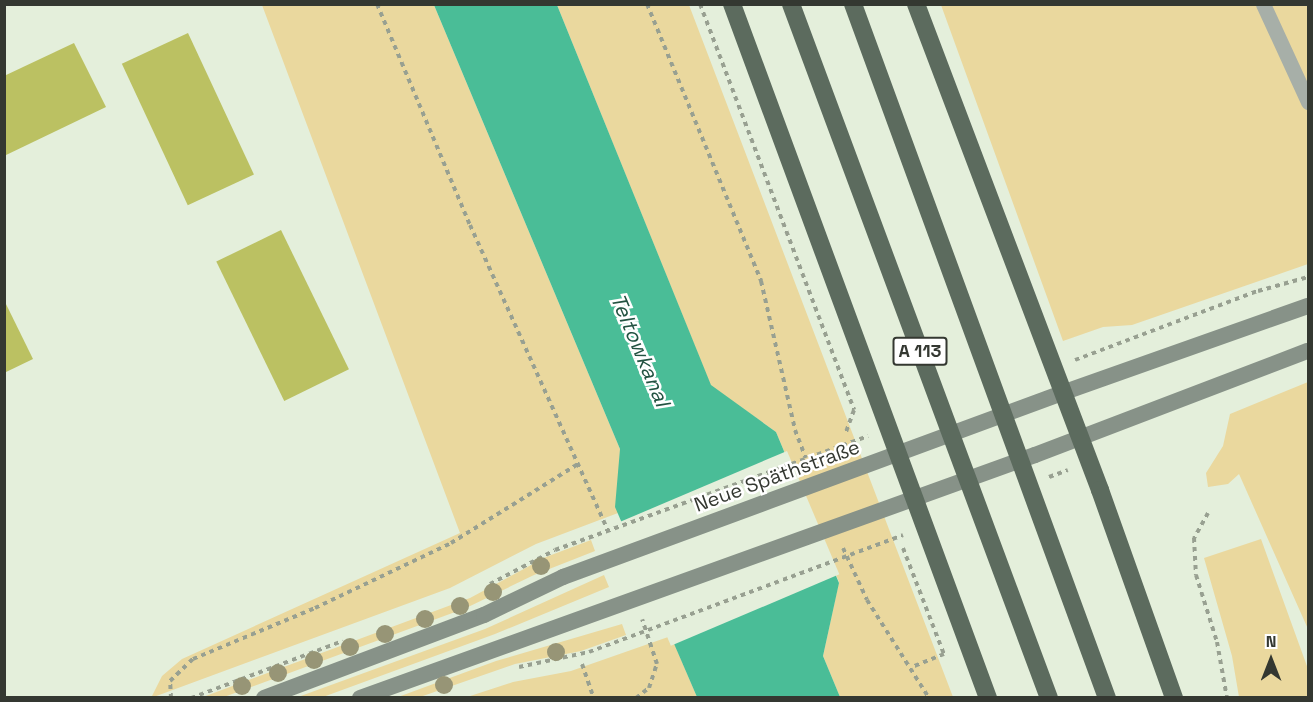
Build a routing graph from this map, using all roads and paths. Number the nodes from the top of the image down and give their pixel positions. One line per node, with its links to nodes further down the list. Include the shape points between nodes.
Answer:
1 (376, 4): 20 (path)
2 (647, 4): 19 (path, via 761,281 795,430)
3 (700, 4): 15 (path, via 854,410)
4 (732, 4): 18 (highway)
5 (790, 4): 41 (highway, A 113)
6 (853, 4): 42 (highway, A 113)
7 (916, 4): 14 (highway)
8 (1263, 4): 9 (lane)
9 (1308, 102)
10 (1308, 278): 12 (path, via 1258,291)
11 (1308, 306): 14 (main road, Neue Späthstraße)
12 (1110, 347)
13 (1308, 351): 16 (main road)
14 (1062, 393): 16 (highway); 18 (main road, Neue Späthstraße)
15 (846, 432)
16 (1079, 438): 23 (main road); 43 (highway)
17 (828, 450): 29 (path, via 590,537 528,562)
18 (906, 451): 23 (highway); 36 (main road, Neue Späthstraße, via 600,564 484,615)
19 (807, 461)
20 (578, 464): 24 (path); 34 (path, via 452,543 193,659 170,681)
21 (1070, 469): 22 (path)
22 (1037, 482)
23 (922, 496): 37 (main road); 40 (highway)
24 (600, 509)
25 (1208, 513): 44 (path, via 1194,538 1196,575 1217,642)
26 (841, 545): 32 (path, via 867,600)
27 (903, 549): 32 (path, via 944,654)
28 (866, 551): 33 (path, via 581,654)
29 (487, 586)
30 (345, 640): 35 (path)
31 (582, 664): 38 (path)
32 (912, 667): 39 (path)
33 (516, 668)
34 (171, 698)
35 (191, 698)
36 (264, 698)
37 (360, 698)
38 (594, 698)
39 (929, 698)
40 (988, 698)
41 (1049, 698)
42 (1107, 698)
43 (1174, 698)
44 (1227, 698)

